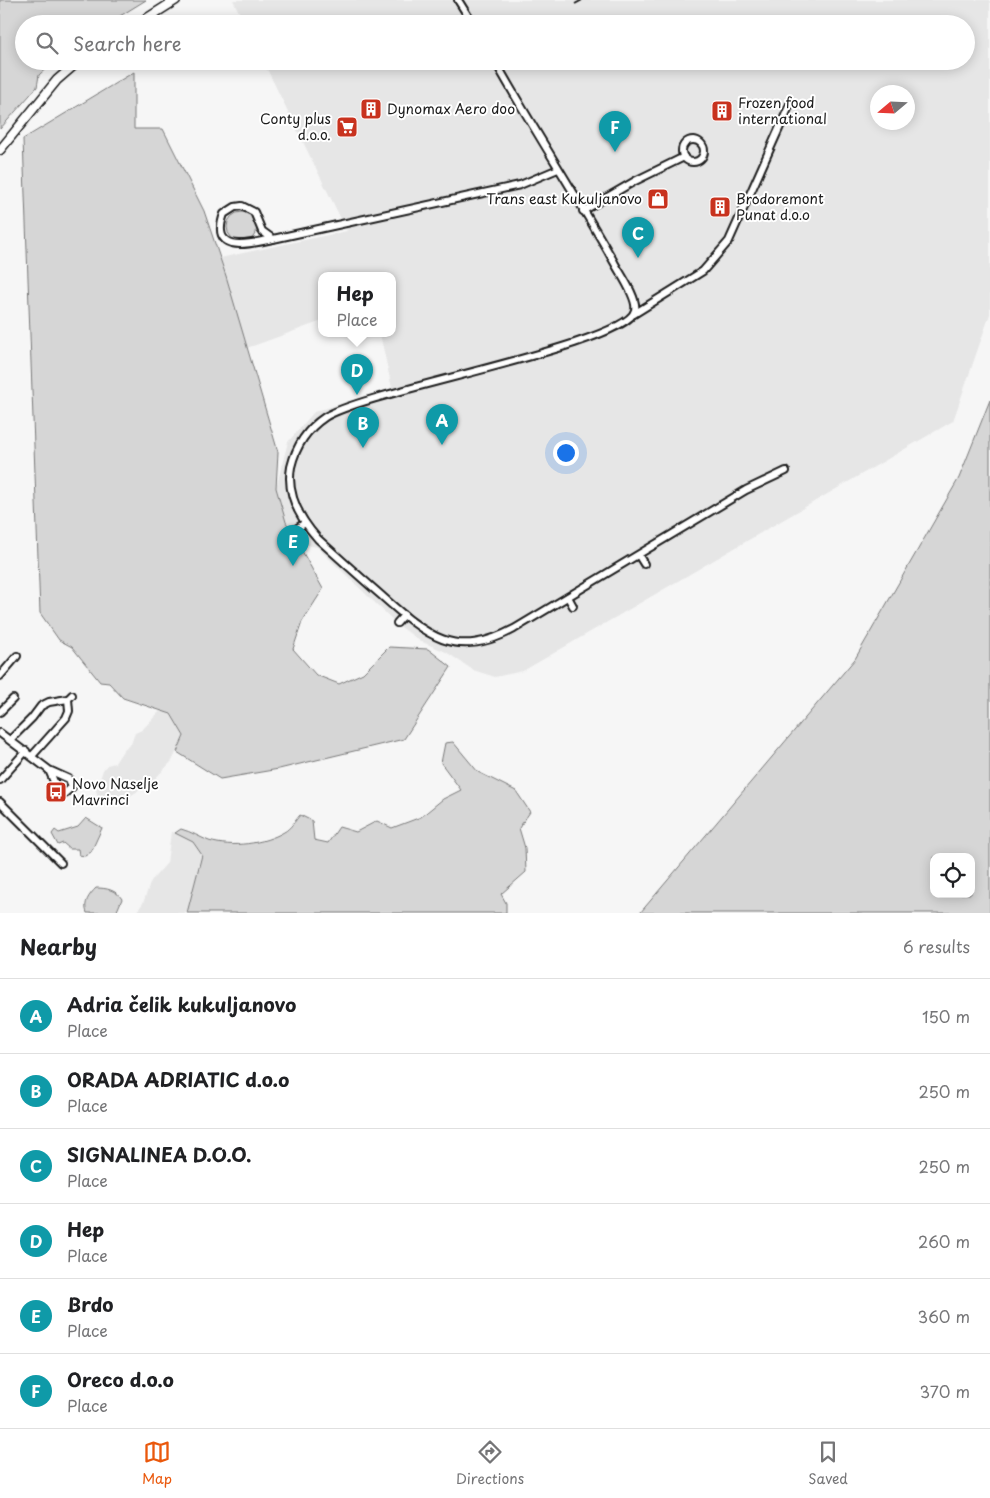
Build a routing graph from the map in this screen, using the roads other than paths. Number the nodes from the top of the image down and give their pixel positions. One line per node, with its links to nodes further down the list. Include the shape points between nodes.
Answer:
1 (176, 0): 3 (main road)
2 (458, 0): 4 (street)
3 (152, 15)
4 (467, 15)
5 (69, 70): 8 (main road)
6 (500, 70): 10 (street)
7 (791, 102): 13 (street, via 729,241 703,271)
8 (0, 150)
9 (684, 157): 11 (street)
10 (558, 169): 11 (street); 12 (street, via 520,185)
11 (583, 211): 13 (street, via 633,297 636,310)
12 (273, 239): 12 (street, via 262,230 258,217 248,208 235,207 224,214 222,233 230,243 242,246)
13 (633, 314): 15 (street, via 609,329 569,345 379,397 323,418 299,444 291,471 291,493)
14 (786, 471): 17 (street, via 746,490)
15 (305, 523): 16 (street); 21 (street)
16 (296, 529)
17 (639, 556): 18 (street); 19 (street)
18 (644, 564)
19 (568, 597): 20 (street); 21 (street, via 502,635 471,644 433,637)
20 (573, 606)
21 (404, 615): 22 (street)
22 (397, 623)
23 (17, 656): 24 (street)
24 (0, 676)
25 (13, 699): 26 (street)
26 (0, 712)
27 (0, 733): 28 (street)
28 (10, 740): 29 (street); 30 (street, via 41,706 70,697 66,718)
29 (26, 751): 30 (street); 32 (street)
30 (32, 756): 31 (street)
31 (50, 770)
32 (0, 780)
33 (0, 802): 34 (street)
34 (61, 863)

